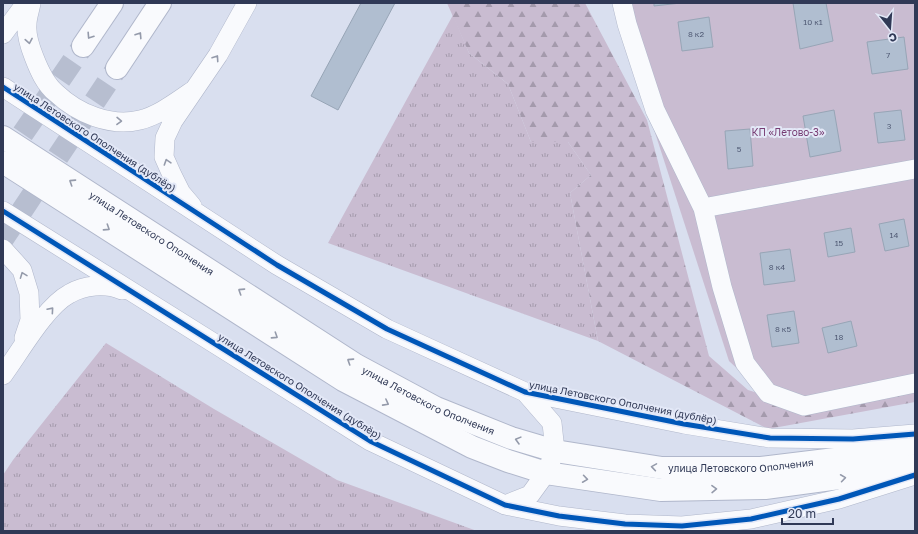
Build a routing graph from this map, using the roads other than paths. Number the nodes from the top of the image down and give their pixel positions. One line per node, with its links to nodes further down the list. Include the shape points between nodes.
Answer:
1 (26, 3): 7 (street)
2 (31, 3): 11 (street, one-way to 11, via 27,25 30,48 40,73 55,93 96,118 118,122 141,120 164,110)
3 (112, 3): 8 (main road, one-way to 8)
4 (160, 3): 9 (main road, one-way to 4)
5 (247, 3): 11 (street, one-way to 5, via 218,55)
6 (622, 3): 15 (street, via 655,110)
7 (3, 34)
8 (83, 46)
9 (117, 68)
10 (3, 88): 17 (street, улица Летовского Ополчения (дублёр))
11 (194, 90): 17 (street, one-way to 11, via 181,193 164,157 165,138)
12 (3, 137): 26 (main road, улица Летовского Ополчения, one-way to 12, via 511,438 436,408 356,365)
13 (3, 162): 28 (main road, улица Летовского Ополчения, one-way to 28, via 343,380 472,447)
14 (915, 169): 15 (street)
15 (703, 208): 22 (street, via 722,287 745,363 768,393 804,406)
16 (3, 211): 19 (street, улица Летовского Ополчения (дублёр))
17 (202, 218): 23 (street, улица Летовского Ополчения (дублёр), via 387,330)
18 (3, 249): 20 (street, one-way to 18, via 30,320 29,293 22,270)
19 (139, 296): 20 (street, one-way to 19, via 40,322 68,294 83,288 101,286 118,288); 30 (street, улица Летовского Ополчения (дублёр), via 370,441)
20 (19, 353): 21 (street)
21 (3, 375)
22 (915, 383)
23 (525, 392): 24 (street, улица Летовского Ополчения (дублёр), via 684,424 770,438 853,439); 26 (street, via 552,423)
24 (915, 434)
25 (915, 443): 26 (main road, улица Летовского Ополчения, one-way to 26, via 860,456 761,468 662,468)
26 (555, 451): 28 (street)
27 (915, 465): 28 (main road, улица Летовского Ополчения, one-way to 27, via 661,490 765,488)
28 (546, 473): 30 (street, via 530,494)
29 (915, 475): 30 (street, улица Летовского Ополчения (дублёр), via 839,499 751,519 682,526 625,524 560,516)
30 (505, 505)

